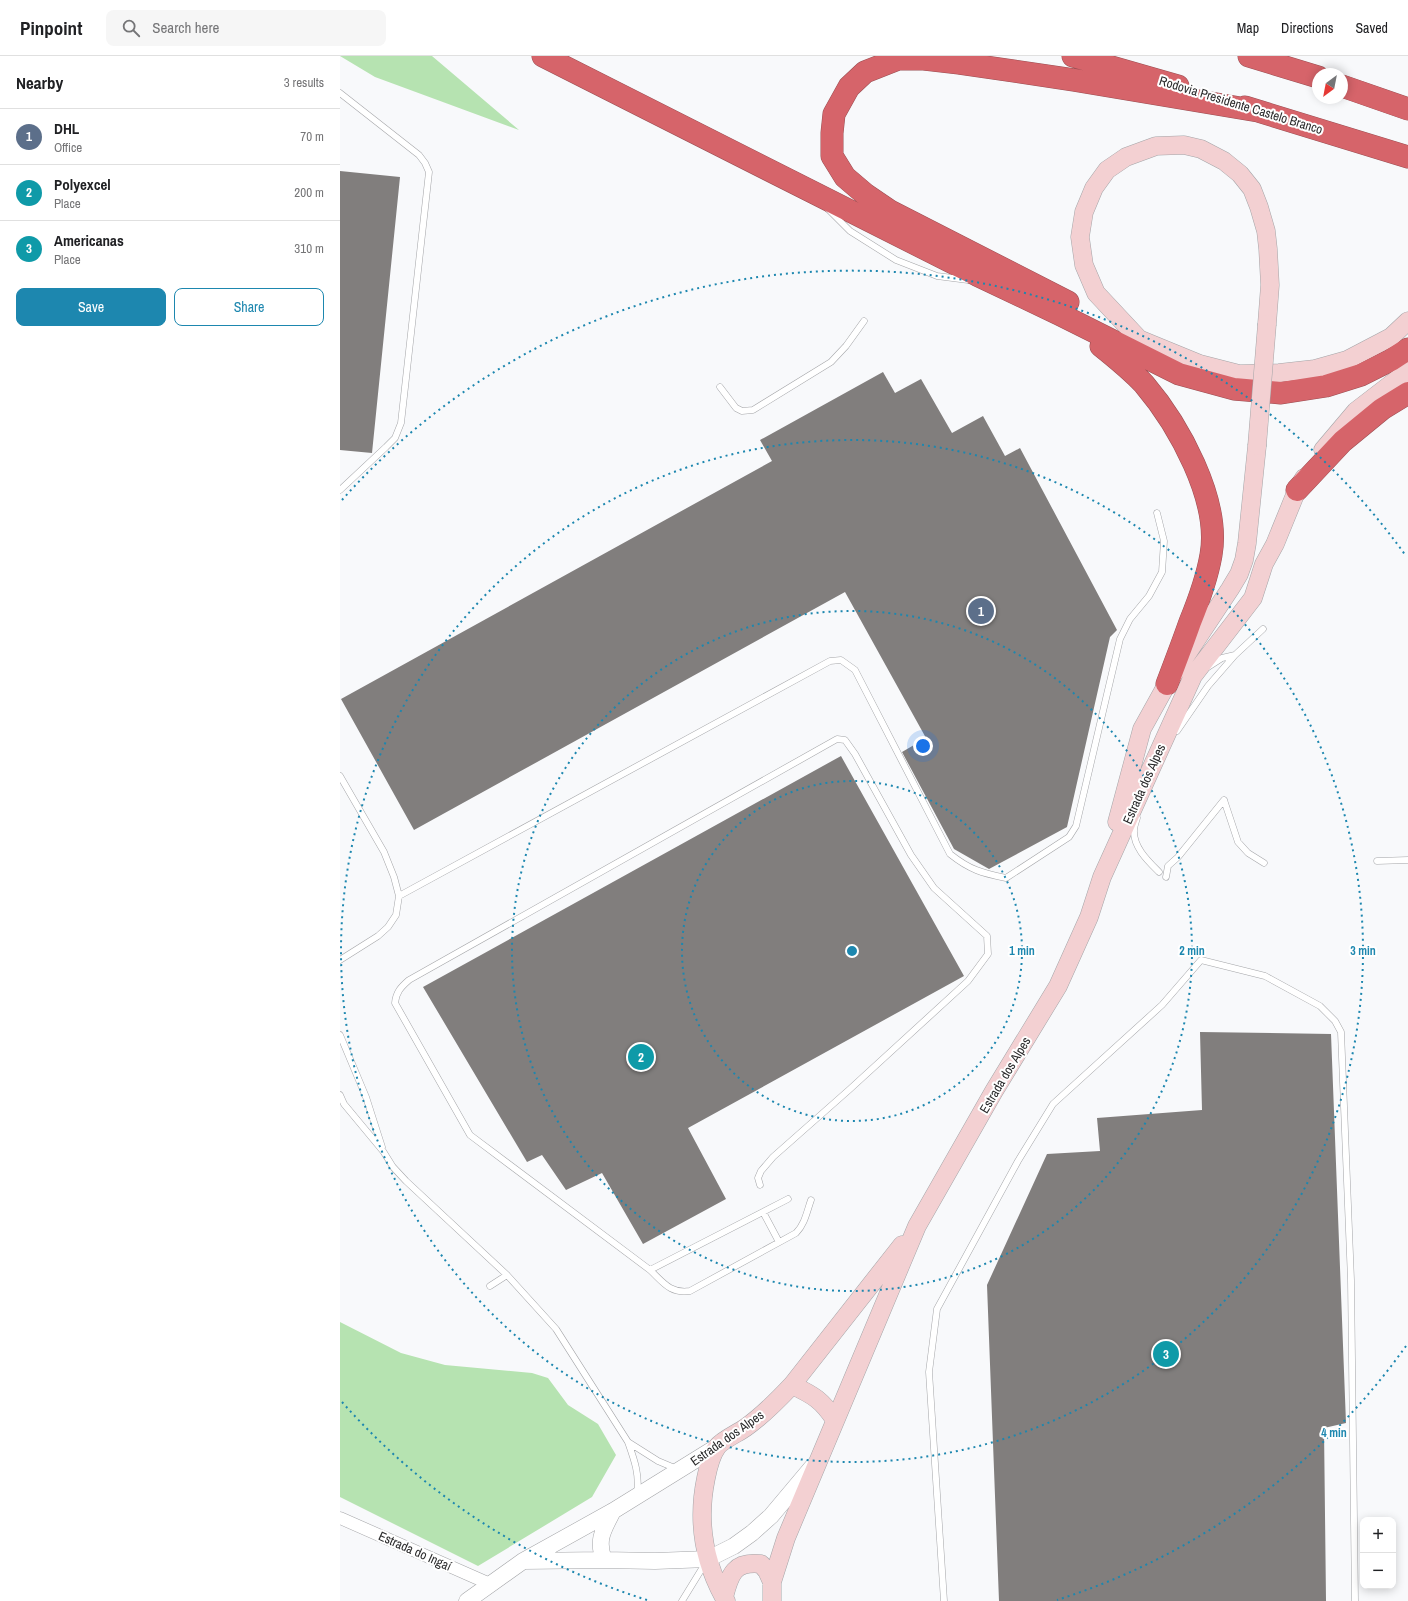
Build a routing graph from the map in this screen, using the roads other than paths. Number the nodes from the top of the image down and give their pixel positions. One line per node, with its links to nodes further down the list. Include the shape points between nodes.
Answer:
1 (543, 56): 10 (highway)
2 (1073, 56): 8 (highway, Rodovia Presidente Castelo Branco)
3 (1249, 56): 4 (highway)
4 (1312, 75)
5 (1348, 88): 7 (highway)
6 (340, 93): 18 (lane, via 419,155 429,172 401,423 395,438)
7 (1408, 109)
8 (1258, 111): 9 (highway, Rodovia Presidente Castelo Branco); 13 (highway, via 1074,80 924,59 898,60 865,72 840,101 834,114 832,156 845,177 865,194 890,210)
9 (1408, 157)
10 (1059, 314): 14 (highway, via 1179,374 1234,389 1281,393 1326,386 1361,375); 24 (highway, via 1123,364 1164,409 1198,472 1207,499 1212,527 1212,554 1201,595)
11 (864, 321): 16 (lane, via 831,362 753,410 742,411 736,408)
12 (1408, 321): 13 (main road, via 1391,337 1347,360 1315,369 1279,373 1239,374 1200,364)
13 (1139, 339): 24 (main road, bridge, via 1096,293 1084,265 1080,237 1084,212 1094,188 1108,170 1126,157 1156,146 1184,145 1201,149 1224,161 1240,174 1252,190 1259,207 1268,249 1268,324 1248,543 1244,560 1230,589)
14 (1408, 349)
15 (1408, 371): 19 (main road, Estrada dos Alpes, via 1382,390 1334,435 1314,461)
16 (720, 387)
17 (1408, 392): 19 (highway, via 1343,440)
18 (340, 490)
19 (1297, 490): 23 (main road, Estrada dos Alpes, via 1264,564 1253,598)
20 (1157, 513): 34 (lane, via 1164,541 1162,572 1149,596 1130,619 1120,639 1076,826 1069,837 1006,878 981,873 962,864 950,854 855,670 842,660 830,661)
21 (1262, 629): 22 (lane)
22 (1236, 655): 23 (lane, via 1222,658); 25 (lane, via 1208,686)
23 (1193, 676): 32 (main road, Estrada dos Alpes)
24 (1167, 684): 32 (main road, via 1142,729)
25 (1175, 735)
26 (1171, 741): 31 (lane, via 1153,772 1134,831 1137,844 1145,858)
27 (340, 776): 34 (lane, via 384,852)
28 (1408, 860): 29 (lane)
29 (1377, 861)
30 (1264, 863): 33 (lane, via 1248,853 1238,842 1224,800 1168,866)
31 (1159, 872)
32 (1102, 877): 43 (main road, Estrada dos Alpes, via 1089,917 1058,986)
33 (1166, 877)
34 (400, 896): 35 (lane, via 396,915 388,928)
35 (340, 960)
36 (340, 1035): 38 (lane, via 366,1097)
37 (340, 1095): 38 (lane, via 344,1104)
38 (383, 1150): 46 (lane, via 393,1167 406,1181)
39 (760, 1185): 45 (lane, via 758,1178 761,1171 773,1157 968,981 988,954 987,936 934,888 911,855 845,740 837,739 409,980 400,987 396,995 396,1003 470,1134)
40 (788, 1199): 42 (lane)
41 (811, 1200): 44 (lane, via 801,1228)
42 (764, 1212): 44 (lane); 45 (lane)
43 (917, 1226): 48 (main road, Estrada dos Alpes); 49 (main road, Estrada dos Alpes)
44 (779, 1242): 45 (lane, via 690,1291 680,1293 671,1289)
45 (650, 1270)
46 (507, 1275): 47 (lane); 50 (lane, via 556,1329)
47 (490, 1286)
48 (792, 1385): 49 (main road, via 826,1406); 51 (main road, Estrada dos Alpes, via 745,1428)
49 (835, 1420): 52 (main road, Estrada dos Alpes)
50 (628, 1442): 53 (lane, via 658,1462); 54 (lane, via 638,1480)
51 (718, 1446): 53 (street, Estrada dos Alpes); 57 (main road, via 708,1468 702,1505 703,1536)
52 (819, 1458): 57 (street, via 771,1516 734,1546); 60 (main road, Estrada dos Alpes, via 786,1538)
53 (680, 1470): 54 (street, Estrada dos Alpes)
54 (636, 1497): 55 (street, Estrada dos Alpes)
55 (613, 1511): 58 (street, via 601,1535 600,1551); 59 (street, Estrada dos Alpes)
56 (340, 1518): 61 (street, Estrada do Ingaí)
57 (708, 1558): 58 (street); 62 (main road, via 713,1576); 64 (lane)
58 (604, 1560): 59 (street)
59 (523, 1561): 61 (street, Estrada dos Alpes)
60 (772, 1582): 62 (main road, via 761,1564 742,1565 728,1580); 65 (main road)
61 (490, 1584): 63 (street, Estrada dos Alpes)
62 (725, 1599)
63 (467, 1601)
64 (682, 1601)
65 (772, 1601)
66 (944, 1601): 67 (lane, via 929,1372 937,1309 1018,1161 1053,1104 1162,1005 1201,960 1265,976 1320,1006 1335,1021 1341,1032 1351,1280)
67 (1354, 1601)

